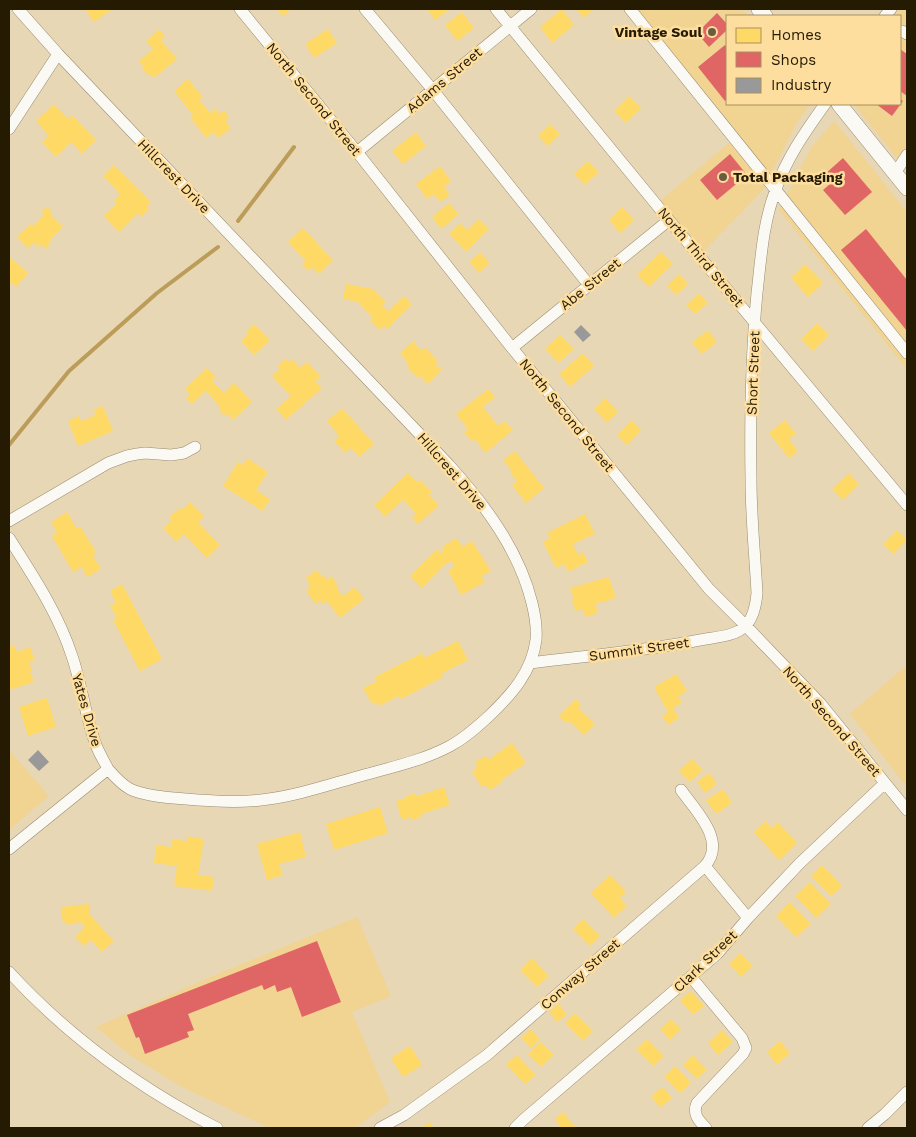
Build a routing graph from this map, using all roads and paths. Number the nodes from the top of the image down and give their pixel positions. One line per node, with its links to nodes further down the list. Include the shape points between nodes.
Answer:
1 (18, 9): 8 (street, Hillcrest Drive)
2 (240, 9): 13 (street, North Second Street)
3 (366, 9): 9 (street)
4 (496, 9): 7 (street, North Third Street)
5 (530, 9): 7 (street, Adams Street)
6 (630, 9): 17 (street)
7 (510, 26): 9 (street, Adams Street); 18 (street, North Third Street)
8 (58, 54): 12 (street); 28 (street, Hillcrest Drive, via 468,486 514,554 530,594 536,639)
9 (432, 89): 13 (street, Adams Street); 19 (street)
10 (824, 105): 17 (street, Short Street, via 790,156)
11 (839, 105): 15 (main road)
12 (9, 129)
13 (357, 152): 21 (street, North Second Street)
14 (907, 154): 15 (street)
15 (895, 173): 16 (main road)
16 (907, 188)
17 (776, 189): 20 (street, Short Street, via 763,240); 22 (street)
18 (669, 220): 19 (street, Abe Street); 20 (street, North Third Street)
19 (589, 285): 21 (street, Abe Street)
20 (755, 321): 24 (street, North Third Street); 27 (street, Short Street, via 751,480 757,593 754,612)
21 (512, 348): 27 (street, North Second Street, via 709,589)
22 (907, 354)
23 (195, 447): 25 (street, via 184,453 137,454 108,463)
24 (907, 505)
25 (9, 521)
26 (9, 538): 29 (street, Yates Drive, via 60,624 73,657 93,736)
27 (746, 626): 28 (street, Summit Street, via 733,633 660,648); 30 (street, North Second Street, via 820,704)
28 (530, 663): 29 (street, Hillcrest Drive, via 507,698 451,746 412,762 300,793 238,801 172,798 130,789)
29 (108, 769): 33 (street)
30 (885, 783): 32 (street, North Second Street); 35 (street, Clark Street, via 800,863)
31 (681, 790): 34 (street, via 713,840 712,854)
32 (907, 810)
33 (9, 849)
34 (705, 866): 35 (street); 40 (street, Conway Street, via 487,1055 404,1115)
35 (748, 918): 37 (street, Clark Street, via 723,948)
36 (9, 972): 39 (street, via 65,1027 104,1058 156,1094)
37 (691, 977): 41 (street, Clark Street); 42 (street, via 742,1038 746,1048 696,1104 695,1113)
38 (907, 1092): 43 (street)
39 (217, 1128)
40 (380, 1128)
41 (515, 1128)
42 (706, 1128)
43 (868, 1128)

